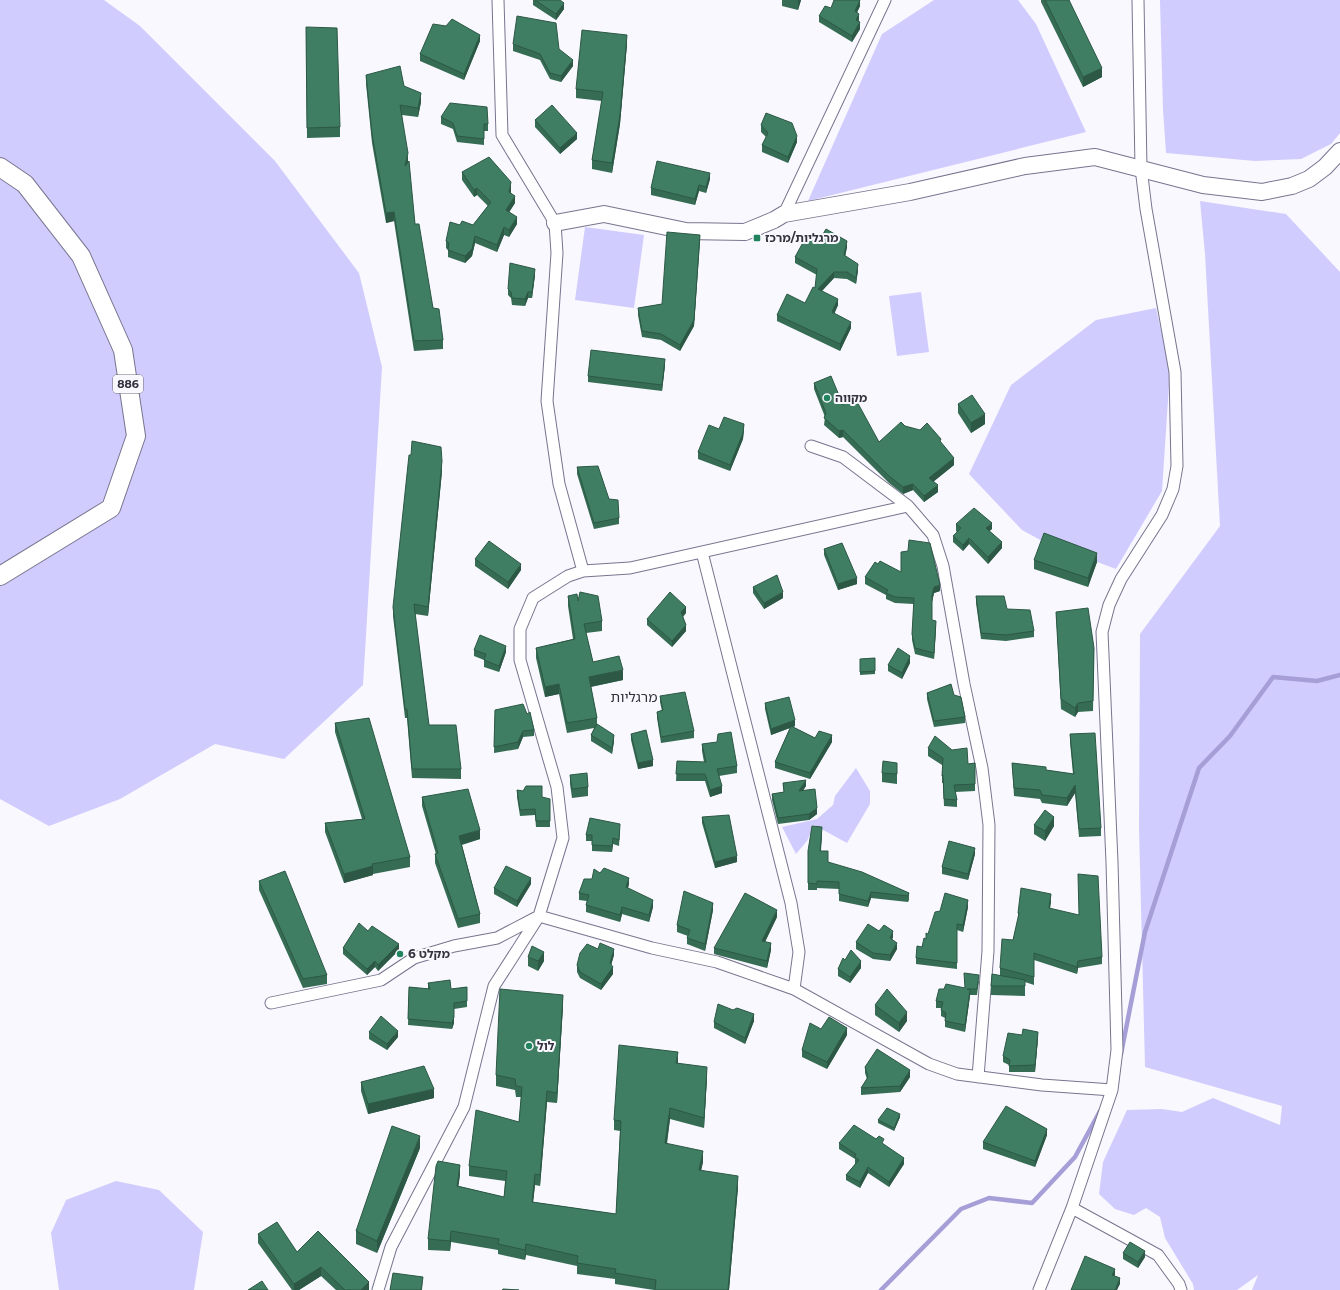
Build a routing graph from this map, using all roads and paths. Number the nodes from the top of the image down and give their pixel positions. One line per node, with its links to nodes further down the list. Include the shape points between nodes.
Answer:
1 (498, 0): 8 (street, via 502,135)
2 (885, 0): 7 (street)
3 (1138, 0): 6 (street)
4 (1340, 151): 6 (street, via 1309,179 1292,186 1262,192 1203,185)
5 (0, 167): 13 (main road, 886, via 25,184 81,256 123,350 136,436 111,508)
6 (1141, 168): 7 (street, via 1095,157 1025,166 910,192); 18 (street, via 1175,372 1177,466 1173,489 1162,515 1108,604 1102,632 1113,869 1117,1050)
7 (784, 214): 8 (street, via 745,232 686,231 604,214)
8 (555, 223): 12 (street, via 557,253 547,401 559,484)
9 (811, 446): 10 (street, via 843,456)
10 (908, 506): 11 (street); 17 (street, via 933,535 943,566 982,768 989,825 988,952)
11 (702, 552): 12 (street, via 630,568); 15 (street, via 791,903 799,952)
12 (583, 571): 14 (street, via 568,576 534,598 520,629 520,660 557,787 563,838)
13 (0, 576)
14 (539, 916): 15 (street, via 652,948 717,962); 16 (street, via 497,938 454,946 414,958 381,980); 20 (street, via 494,986 464,1107 392,1247)
15 (794, 989): 17 (street, via 929,1064 957,1074)
16 (271, 1004)
17 (978, 1077): 18 (street)
18 (1112, 1090): 19 (street)
19 (1072, 1208): 21 (street); 22 (street, via 1158,1255)
20 (378, 1290)
21 (1039, 1290)
22 (1181, 1290)

